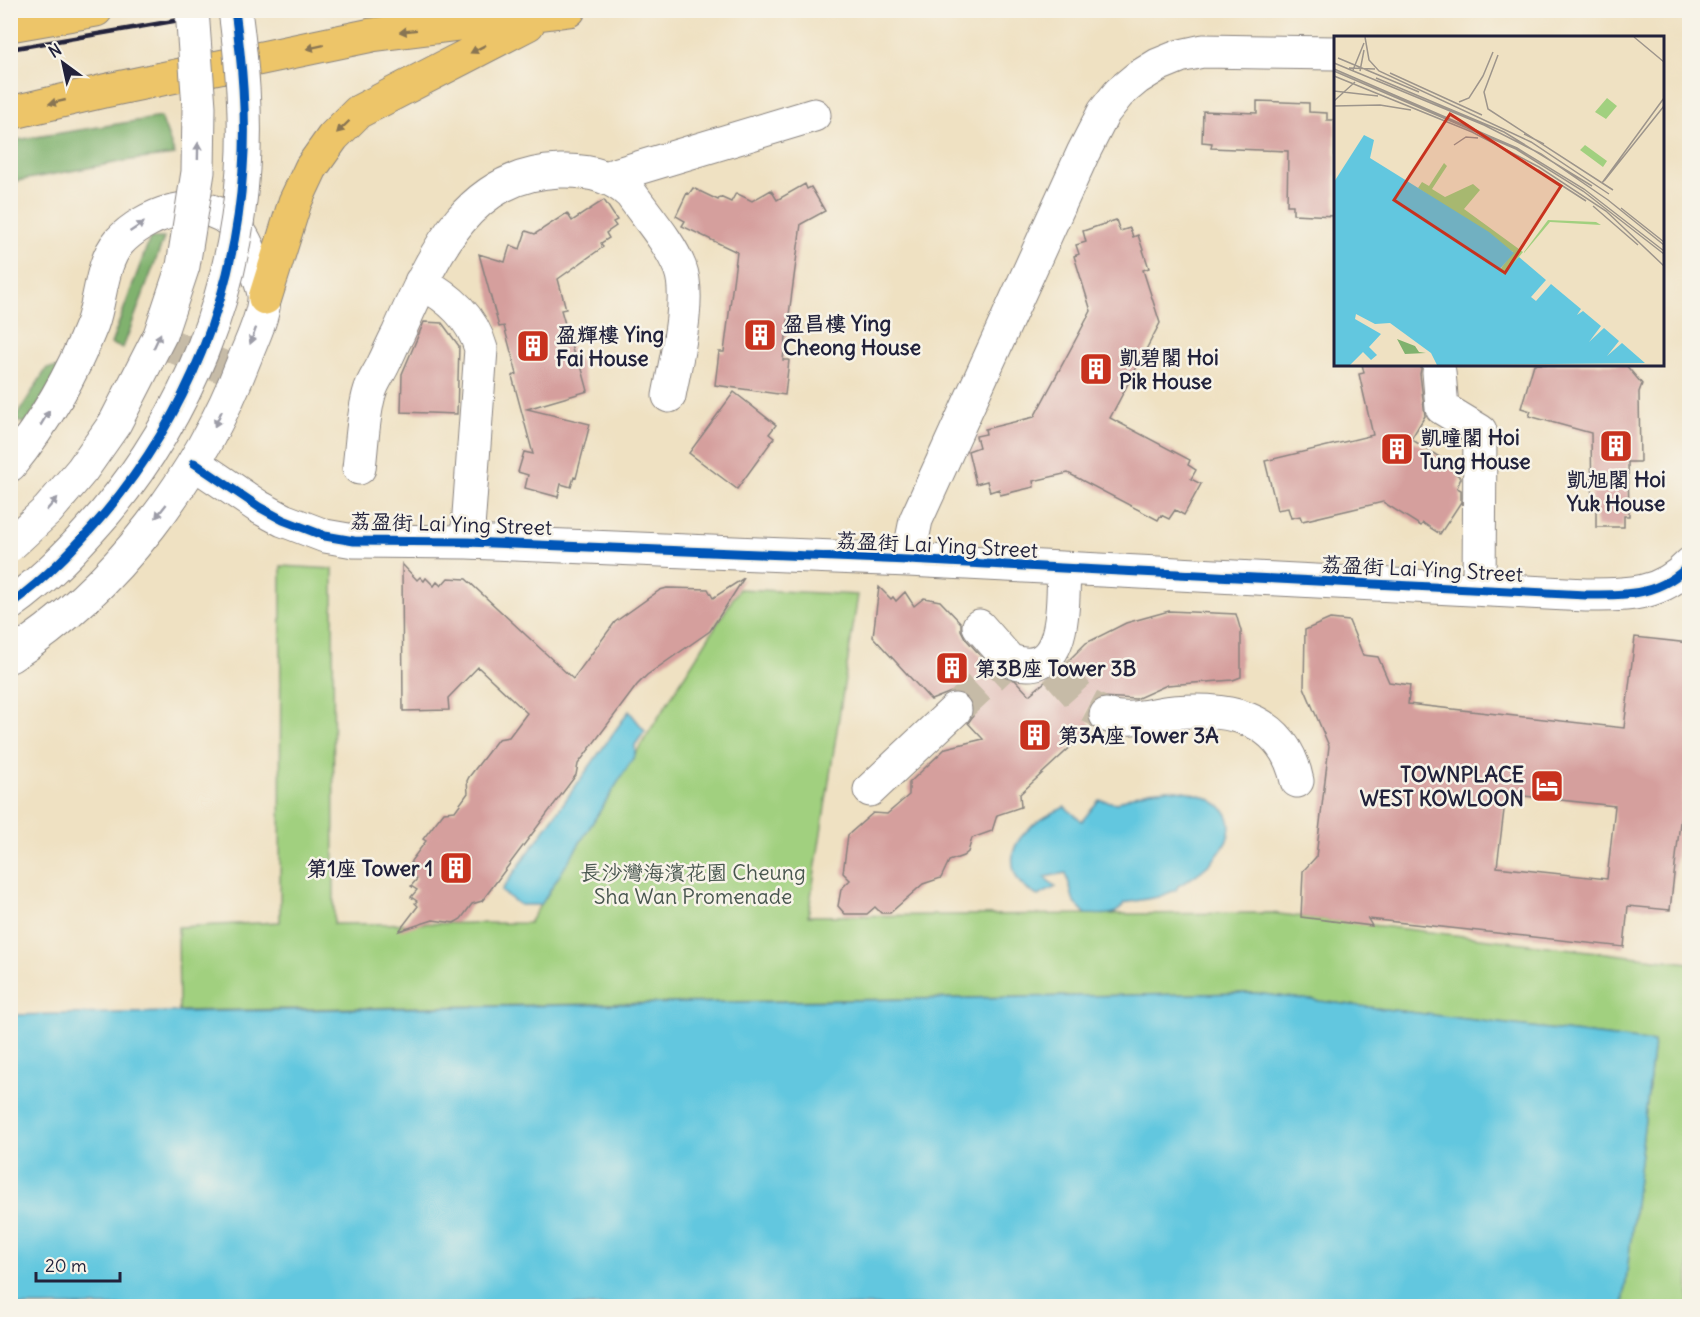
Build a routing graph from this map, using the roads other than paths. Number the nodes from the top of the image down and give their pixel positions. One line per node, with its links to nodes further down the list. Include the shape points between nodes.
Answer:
1 (96, 10): 5 (highway)
2 (192, 10): 18 (street, one-way to 2, bridge, via 48,510 95,451 115,423 160,335 183,266 198,172 199,107)
3 (235, 10): 23 (street, bridge, via 243,84 243,168 233,250 214,320 180,401 127,486 59,563)
4 (559, 12): 7 (highway, one-way to 7, via 372,35); 11 (highway, one-way to 11, via 358,112 333,137 311,168 295,202)
5 (10, 25)
6 (1334, 54): 19 (street, via 1203,51 1158,65 1119,93 1088,143 916,520)
7 (10, 113)
8 (814, 115): 9 (street)
9 (608, 177): 10 (street, via 575,170 541,171 509,182 480,199 456,223); 13 (street, via 631,194 680,269 684,301)
10 (421, 282): 16 (street, via 370,390); 17 (street, via 453,303 466,317 477,333 481,349)
11 (265, 298): 14 (street, one-way to 14, via 255,331 231,370 215,425); 15 (street, one-way to 11, via 33,438 74,368 93,321 96,262 132,230 168,212 190,209 211,212 230,221 252,257)
12 (1439, 372): 22 (street, via 1442,408 1480,431)
13 (669, 396)
14 (194, 463): 17 (street, 荔盈街 Lai Ying Street, via 259,507 325,536 354,541); 25 (street, one-way to 25, via 152,523 107,576)
15 (10, 465)
16 (359, 468)
17 (468, 542): 19 (street, 荔盈街 Lai Ying Street)
18 (10, 545)
19 (908, 560): 21 (street, 荔盈街 Lai Ying Street)
20 (1689, 564): 22 (street, 荔盈街 Lai Ying Street, via 1662,586 1622,595)
21 (1064, 569): 22 (street, 荔盈街 Lai Ying Street); 24 (street, via 1060,632 1051,664 1006,663)
22 (1479, 589)
23 (10, 604)
24 (979, 626)
25 (10, 656)
26 (956, 710): 29 (street)
27 (1106, 715): 28 (street, via 1131,719 1198,711 1244,717 1277,737 1288,751)
28 (1297, 780)
29 (870, 790)

